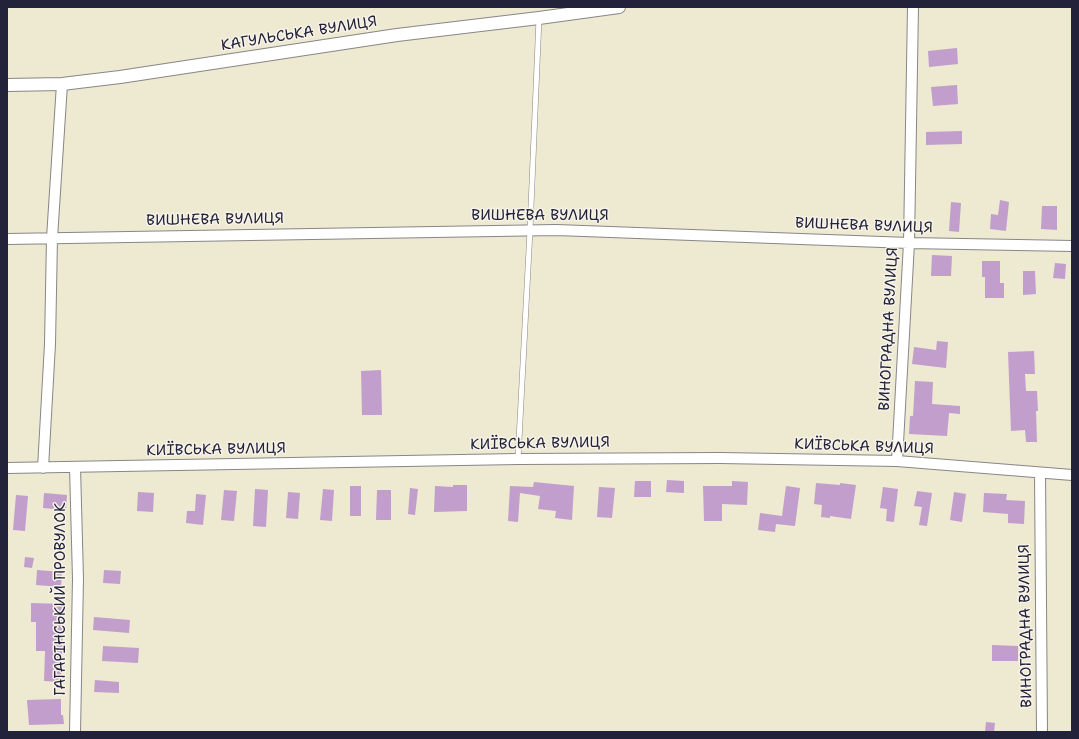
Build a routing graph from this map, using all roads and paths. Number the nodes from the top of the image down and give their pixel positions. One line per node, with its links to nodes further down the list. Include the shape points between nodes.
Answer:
1 (619, 7): 3 (street, КАГУЛЬСЬКА ВУЛИЦЯ)
2 (913, 7): 9 (street, ВИНОГРАДНА ВУЛИЦЯ)
3 (539, 18): 4 (street, КАГУЛЬСЬКА ВУЛИЦЯ, via 397,35); 6 (lane)
4 (62, 84): 5 (street, КАГУЛЬСЬКА ВУЛИЦЯ); 7 (street)
5 (7, 86)
6 (530, 230): 7 (street, ВИШНЕВА ВУЛИЦЯ); 9 (street, ВИШНЕВА ВУЛИЦЯ); 11 (lane)
7 (52, 238): 8 (street, ВИШНЕВА ВУЛИЦЯ); 15 (street, via 50,344)
8 (7, 239)
9 (909, 243): 10 (street, ВИШНЕВА ВУЛИЦЯ); 12 (street, ВИНОГРАДНА ВУЛИЦЯ)
10 (1072, 246)
11 (518, 459): 12 (street, КИЇВСЬКА ВУЛИЦЯ, via 720,458); 13 (street, КИЇВСЬКА ВУЛИЦЯ)
12 (897, 461): 16 (street, КИЇВСЬКА ВУЛИЦЯ)
13 (75, 467): 15 (street, КИЇВСЬКА ВУЛИЦЯ); 18 (street, ГАГАРІНСЬКИЙ ПРОВУЛОК, via 78,579)
14 (7, 468): 15 (street, КИЇВСЬКА ВУЛИЦЯ)
15 (43, 468)
16 (1040, 473): 17 (street, КИЇВСЬКА ВУЛИЦЯ); 19 (street, ВИНОГРАДНА ВУЛИЦЯ)
17 (1072, 475)
18 (75, 732)
19 (1042, 732)

